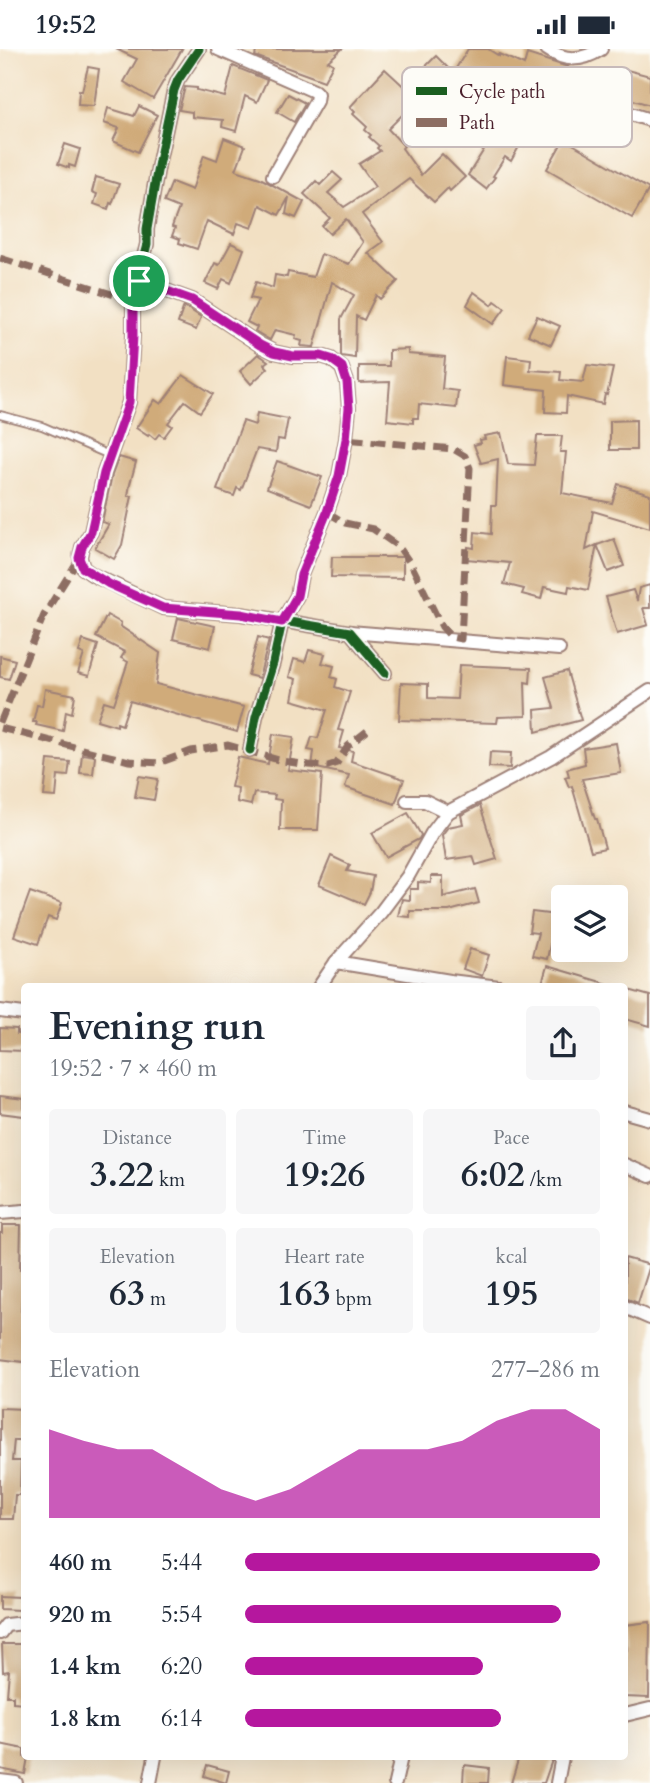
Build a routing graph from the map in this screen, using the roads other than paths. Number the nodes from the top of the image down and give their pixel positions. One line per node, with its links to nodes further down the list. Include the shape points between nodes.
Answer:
1 (199, 49): 8 (street, via 174,90)
2 (218, 49): 7 (street, via 317,94)
3 (547, 49): 4 (street, via 569,59 586,58)
4 (601, 49)
5 (632, 114): 6 (street)
6 (650, 120)
7 (273, 176)
8 (139, 281): 10 (street, via 133,301 129,402); 11 (street, via 192,300 274,352 321,356 342,367 349,408 339,476 297,596)
9 (0, 415): 10 (lane, via 68,436)
10 (110, 455): 11 (street, via 91,532 79,558 83,568 163,608)
11 (282, 622): 12 (street); 16 (street)
12 (349, 632): 13 (street); 14 (street)
13 (559, 649)
14 (385, 673)
15 (650, 691): 18 (street, via 551,757)
16 (250, 750)
17 (407, 801): 18 (street, via 425,801)
18 (448, 812): 19 (street, via 408,876)
19 (336, 962): 20 (street); 21 (street)
20 (322, 983)
21 (444, 983)
22 (0, 1011): 23 (street)
23 (21, 1014)
24 (628, 1113): 25 (street)
25 (650, 1119)
26 (628, 1166): 27 (street)
27 (650, 1176)
28 (21, 1211): 29 (street)
29 (0, 1213)
30 (628, 1308): 31 (street)
31 (650, 1318)
32 (21, 1623): 33 (street, via 6,1625)
33 (0, 1633)
34 (650, 1709): 35 (street)
35 (628, 1714)
36 (154, 1760): 41 (street)
37 (400, 1760): 42 (street)
38 (561, 1760): 43 (street)
39 (0, 1780): 40 (street)
40 (16, 1783)
41 (150, 1783)
42 (395, 1783)
43 (557, 1783)

